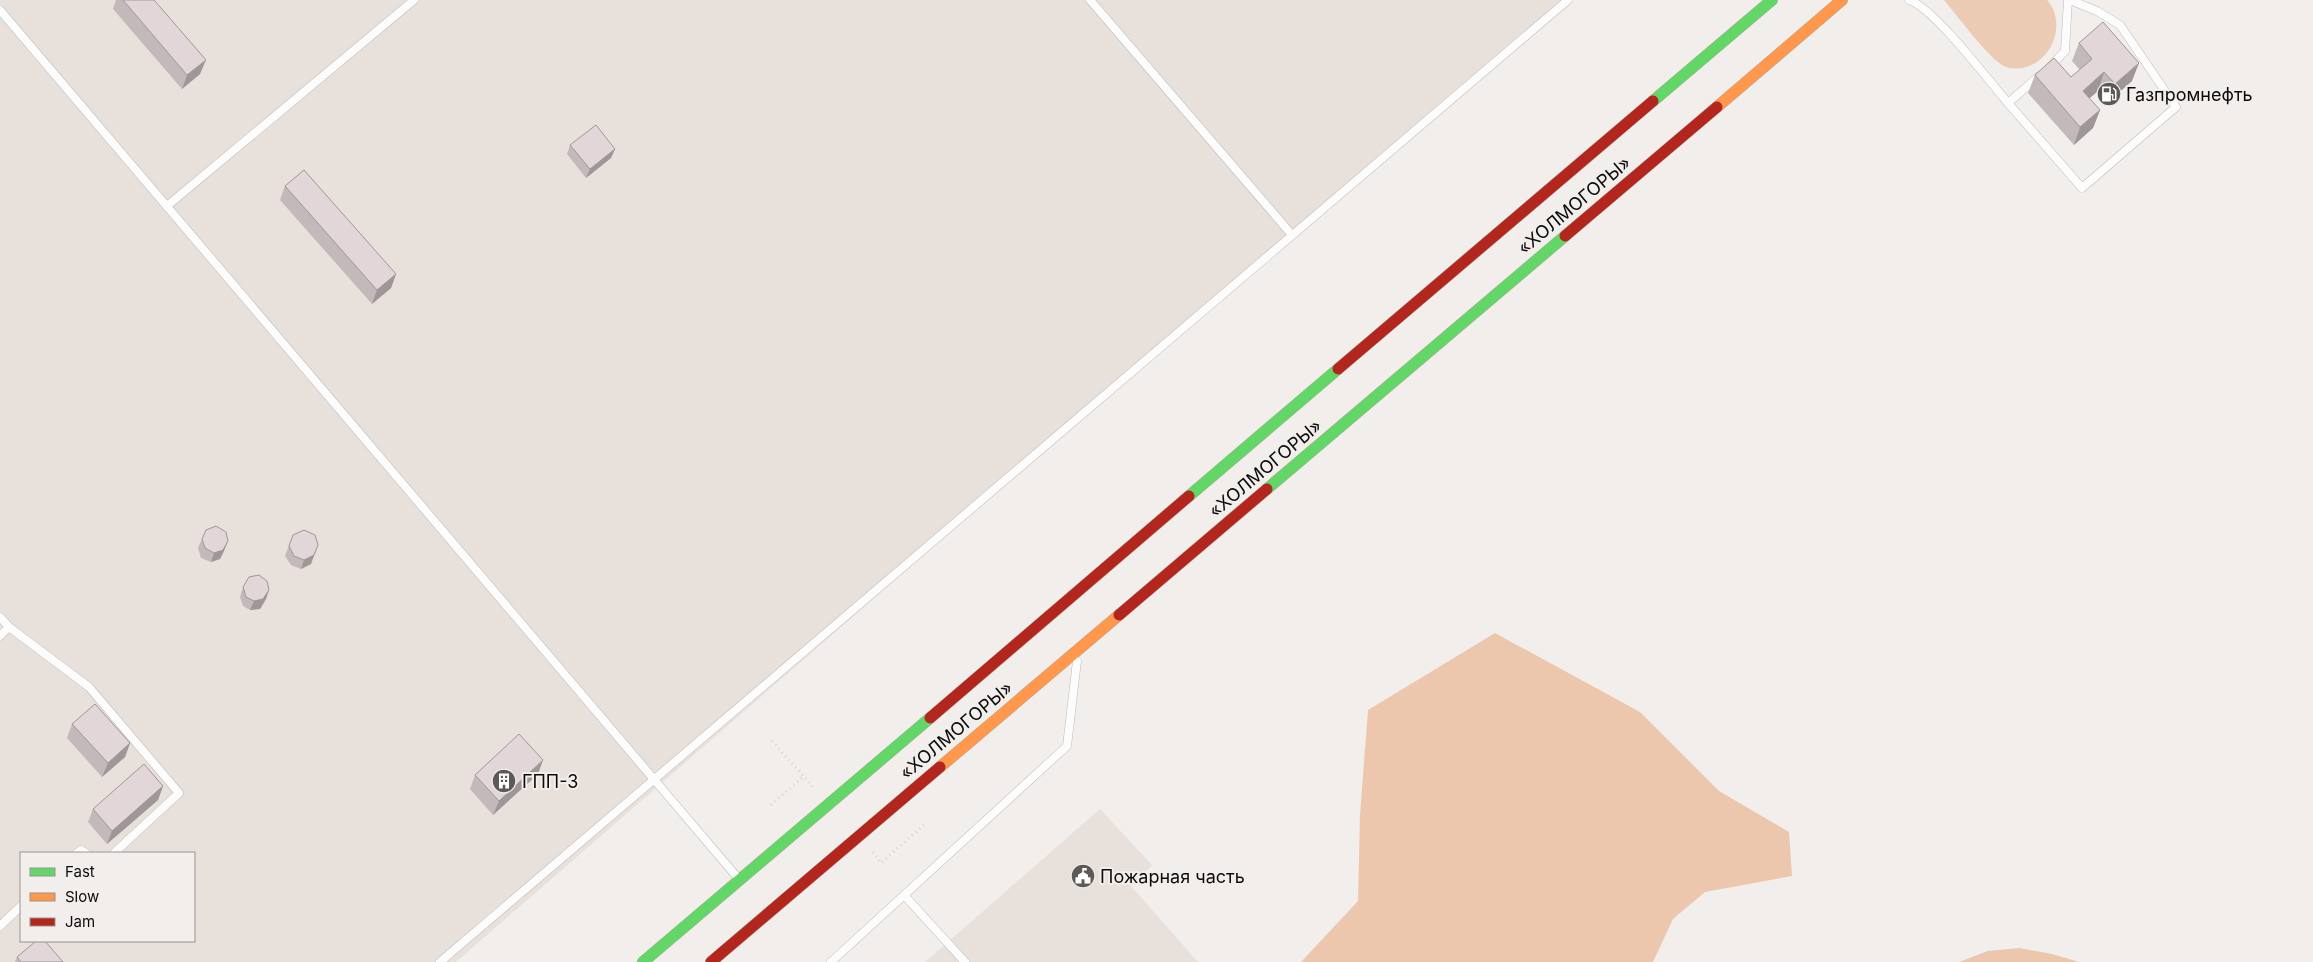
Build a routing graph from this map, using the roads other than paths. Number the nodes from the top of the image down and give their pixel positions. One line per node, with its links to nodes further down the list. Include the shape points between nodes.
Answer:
1 (414, 0): 10 (lane)
2 (1090, 0): 11 (lane)
3 (1568, 0): 11 (lane)
4 (1772, 0): 18 (highway, «ХОЛМОГОРЫ», via 1053,619)
5 (1909, 0): 9 (lane, via 1918,3 1942,25)
6 (2069, 0): 9 (lane, via 2065,51); 9 (lane, via 2120,25 2176,107 2082,188)
7 (1845, 2): 15 (highway, «ХОЛМОГОРЫ», via 1830,10)
8 (0, 10): 10 (lane)
9 (2008, 103)
10 (167, 206): 16 (lane)
11 (1292, 235): 16 (lane)
12 (0, 617): 13 (lane)
13 (9, 627): 14 (lane); 17 (lane, via 89,687 179,793)
14 (0, 636)
15 (1076, 645): 19 (lane, via 1068,746); 24 (highway, «ХОЛМОГОРЫ»)
16 (655, 779): 18 (lane); 22 (lane)
17 (115, 852)
18 (740, 880): 23 (highway, «ХОЛМОГОРЫ»)
19 (904, 895): 25 (lane); 26 (lane)
20 (20, 907): 21 (lane)
21 (0, 926)
22 (440, 962)
23 (644, 962)
24 (711, 962)
25 (831, 962)
26 (965, 962)

